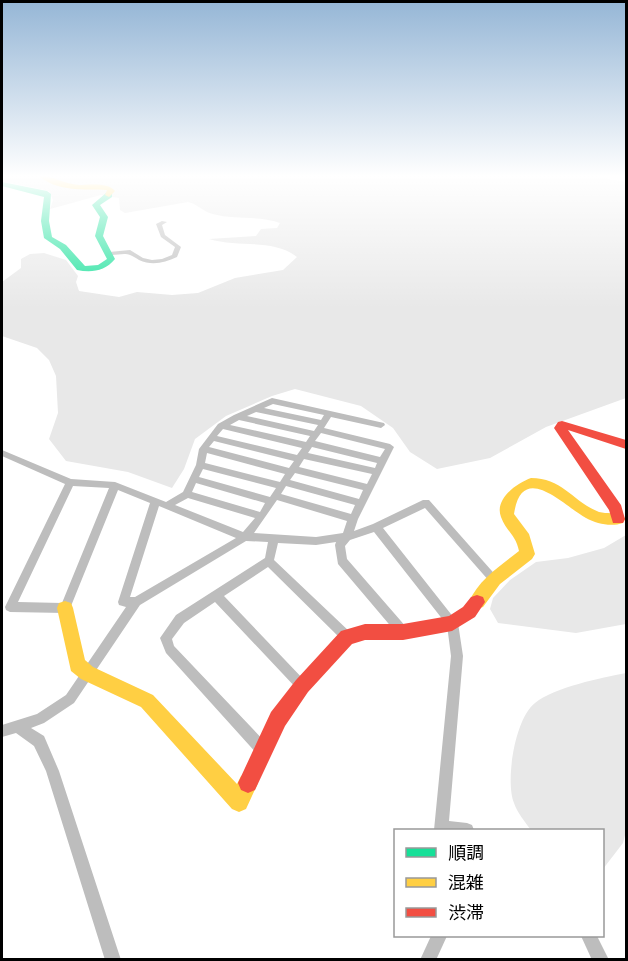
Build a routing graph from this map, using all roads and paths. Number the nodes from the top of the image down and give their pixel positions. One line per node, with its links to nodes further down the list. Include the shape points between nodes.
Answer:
1 (45, 220): 4 (street, via 48,238 63,247 80,268 101,268 111,258)
2 (103, 220): 4 (street, via 99,236)
3 (164, 222): 4 (street, via 159,224 163,236 178,247 175,256 155,263 141,261 130,252)
4 (109, 254)
5 (254, 409): 6 (street, via 272,401); 7 (street); 10 (street)
6 (329, 414): 8 (street); 10 (street)
7 (237, 417): 9 (street); 10 (street)
8 (381, 425)
9 (221, 426): 10 (street); 11 (street)
10 (315, 435): 15 (street); 16 (street); 16 (street, via 390,447)
11 (212, 438): 13 (street); 15 (street)
12 (627, 444): 37 (street, via 562,425 560,428 616,509 618,519 598,519 546,483 528,483 508,501 507,515 527,545 527,555)
13 (203, 449): 17 (street); 18 (street)
14 (2, 453): 21 (street)
15 (300, 457): 18 (street); 19 (street)
16 (383, 461): 19 (street)
17 (200, 465): 20 (street); 22 (street)
18 (292, 471): 22 (street); 24 (street)
19 (377, 472): 24 (street)
20 (194, 479): 25 (street); 26 (street)
21 (70, 482): 23 (street); 40 (street, via 10,607)
22 (283, 484): 26 (street); 28 (street)
23 (115, 485): 27 (street); 40 (street)
24 (369, 488): 28 (street)
25 (187, 494): 29 (street); 30 (street)
26 (274, 499): 30 (street); 31 (street)
27 (155, 503): 29 (street); 39 (street, via 123,602)
28 (361, 503): 31 (street)
29 (166, 506): 33 (street)
30 (262, 516): 33 (street)
31 (353, 519): 34 (street)
32 (376, 527): 34 (street); 37 (street, via 426,503); 41 (street)
33 (245, 537): 35 (street); 39 (street)
34 (347, 537): 35 (street); 42 (street, via 340,545 342,561)
35 (274, 540): 36 (street)
36 (268, 561): 38 (street); 43 (street)
37 (494, 579): 41 (street, via 469,612)
38 (216, 595): 45 (street); 48 (street, via 180,619 166,638 170,649)
39 (136, 602): 44 (street)
40 (64, 608): 44 (street, via 76,665)
41 (452, 623): 42 (street); 49 (street, via 457,656)
42 (403, 632): 43 (street, via 365,632)
43 (347, 637): 45 (street)
44 (87, 673): 46 (street, via 70,699 40,719); 48 (street, via 147,701 239,802)
45 (302, 686): 48 (street, via 278,719)
46 (18, 727): 47 (street); 52 (street, via 39,741)
47 (2, 731)
48 (263, 750)
49 (442, 829)
50 (439, 937): 53 (street)
51 (590, 937): 54 (street)
52 (113, 960)
53 (428, 960)
54 (601, 960)

